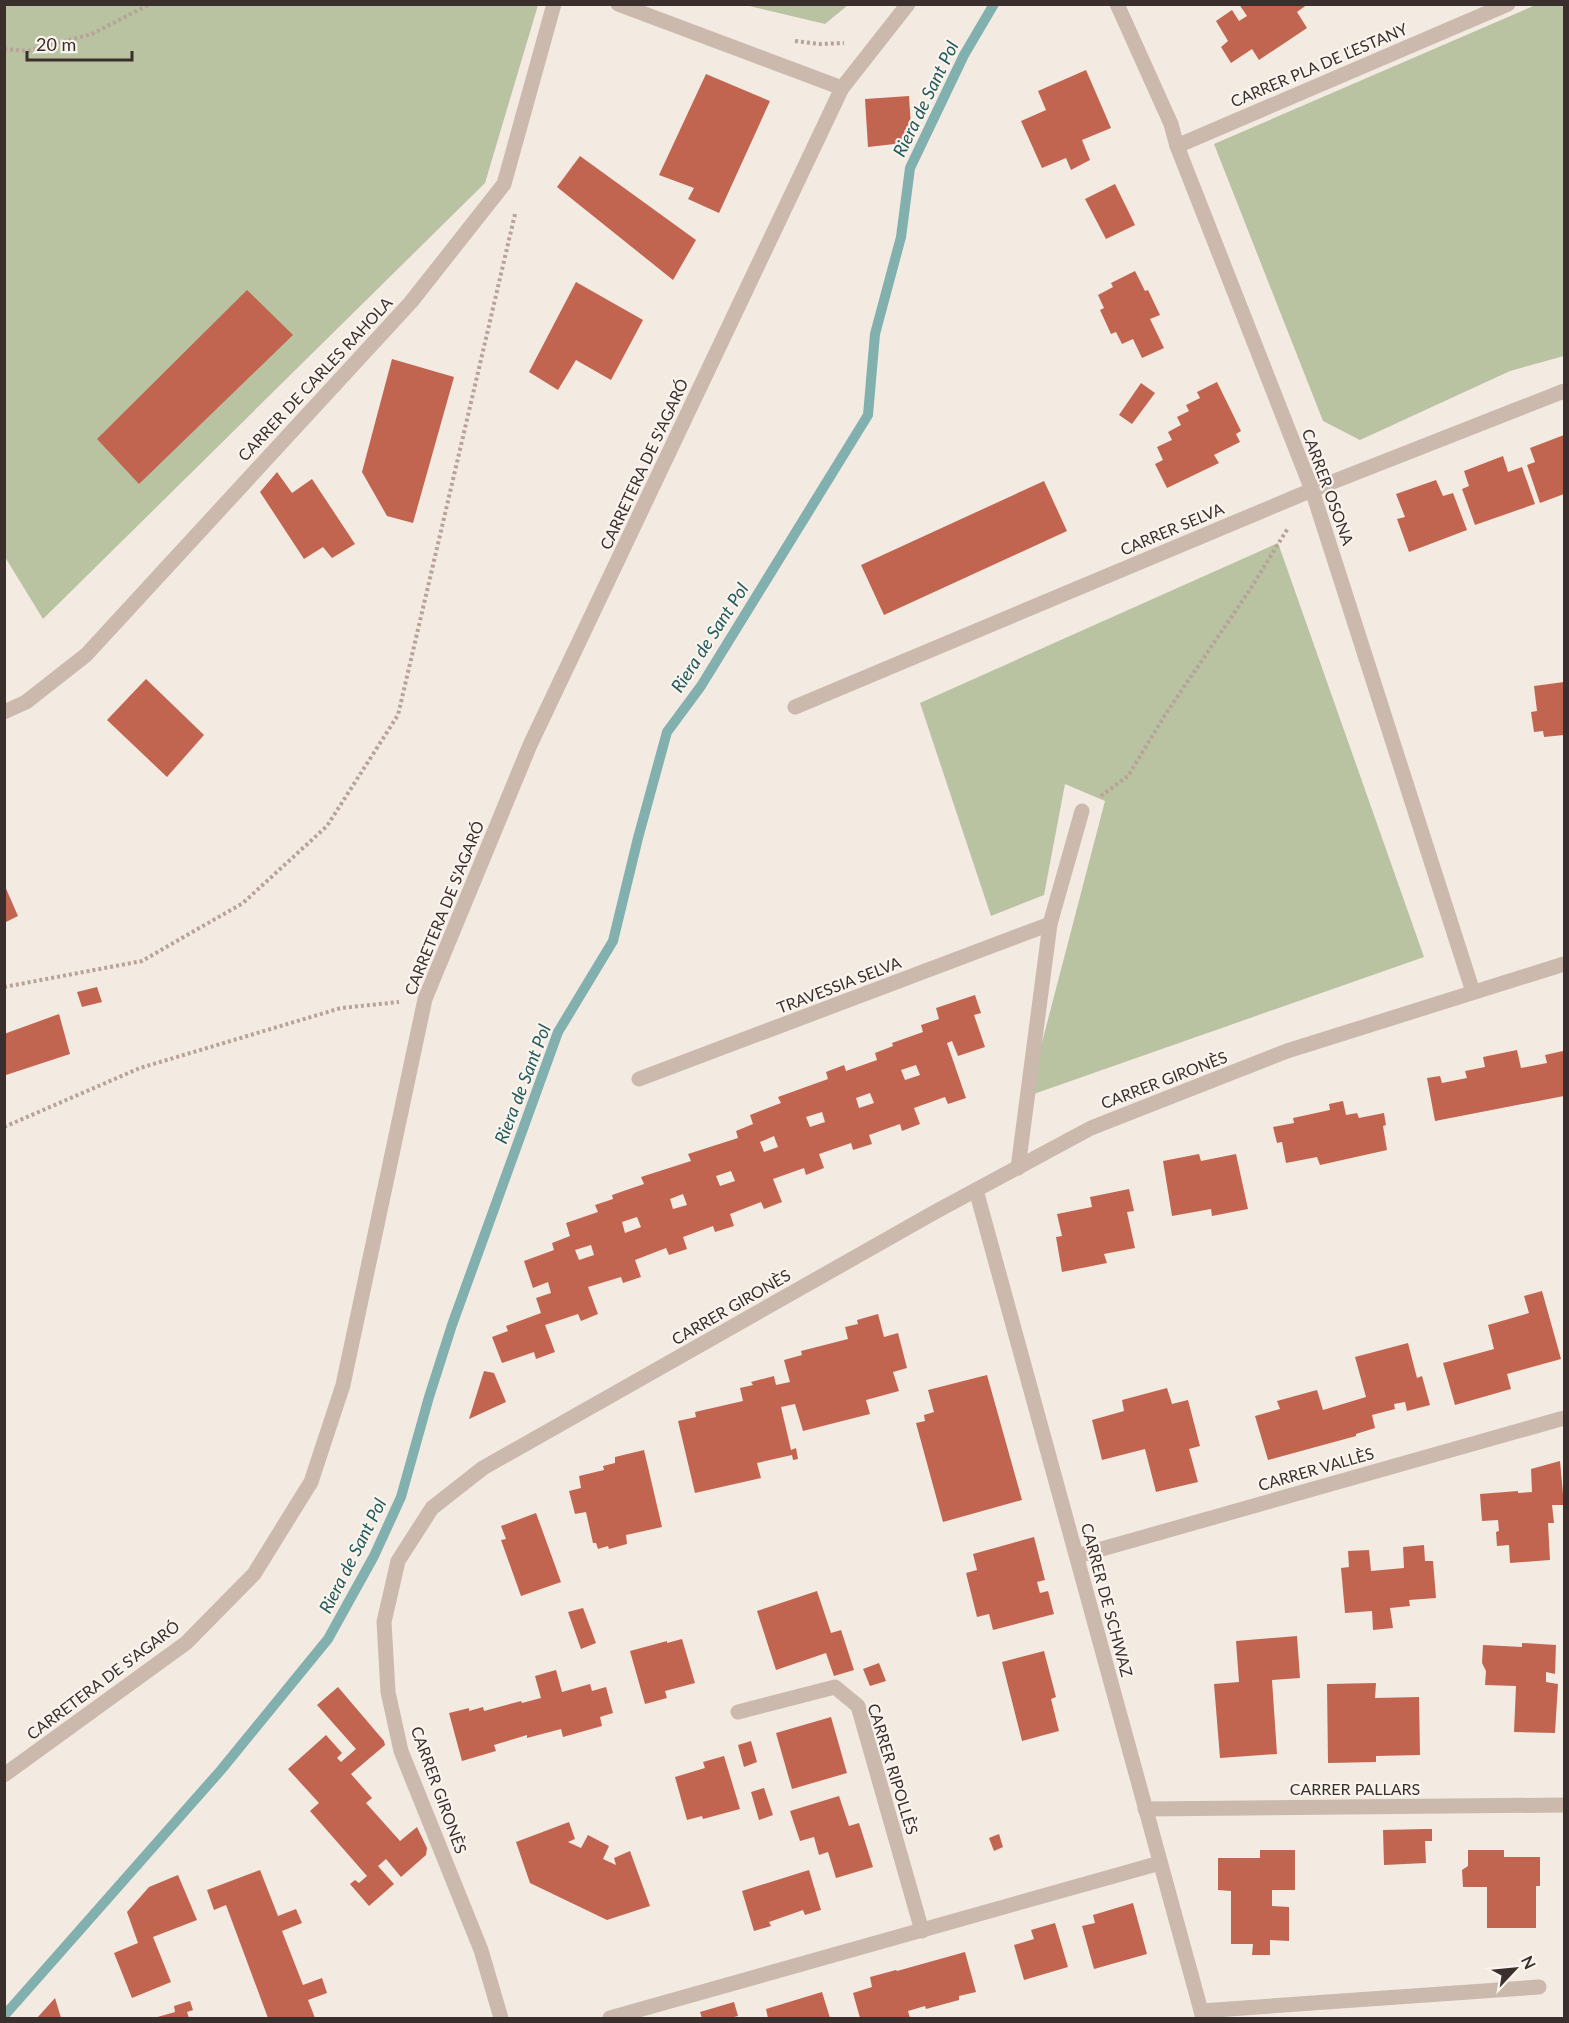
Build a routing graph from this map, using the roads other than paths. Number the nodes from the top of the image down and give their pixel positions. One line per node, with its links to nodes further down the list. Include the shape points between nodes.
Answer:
1 (554, 4): 11 (street, CARRER DE CARLES RAHOLA, via 504,184 411,302 86,655 26,702)
2 (618, 4): 6 (street)
3 (908, 4): 6 (street, CARRETERA DE S'AGARÓ)
4 (1117, 4): 7 (street, CARRER OSONA, via 1171,124)
5 (1508, 4): 7 (street, CARRER PLA DE ĽESTANY)
6 (842, 88): 22 (street, CARRETERA DE S'AGARÓ, via 530,745 425,999 343,1385 311,1482 254,1574 186,1643)
7 (1177, 146): 9 (street, CARRER OSONA)
8 (1564, 391): 9 (street, CARRER SELVA)
9 (1312, 490): 10 (street, CARRER SELVA); 15 (street, CARRER OSONA)
10 (795, 707)
11 (4, 712)
12 (1082, 811): 13 (street)
13 (1050, 924): 16 (street, TRAVESSIA SELVA); 17 (street)
14 (1564, 964): 15 (street, CARRER GIRONÈS)
15 (1473, 993): 17 (street, CARRER GIRONÈS, via 1287,1051 1091,1128)
16 (639, 1079)
17 (1018, 1168): 18 (street, CARRER GIRONÈS)
18 (976, 1190): 20 (street, CARRER DE SCHWAZ); 29 (street, CARRER GIRONÈS, via 483,1468 432,1508 398,1561 384,1622 388,1692 401,1751 481,1950)
19 (1564, 1418): 20 (street, CARRER VALLÈS)
20 (1077, 1556): 24 (street, CARRER DE SCHWAZ)
21 (738, 1712): 26 (street, CARRER RIPOLLÈS, via 835,1687 858,1706)
22 (4, 1775)
23 (1564, 1805): 24 (street, CARRER PALLARS)
24 (1145, 1809): 25 (street, CARRER DE SCHWAZ)
25 (1160, 1863): 26 (street); 28 (street, CARRER DE SCHWAZ)
26 (921, 1931): 30 (street)
27 (1539, 1987): 28 (street)
28 (1202, 2015)
29 (501, 2019)
30 (610, 2019)

